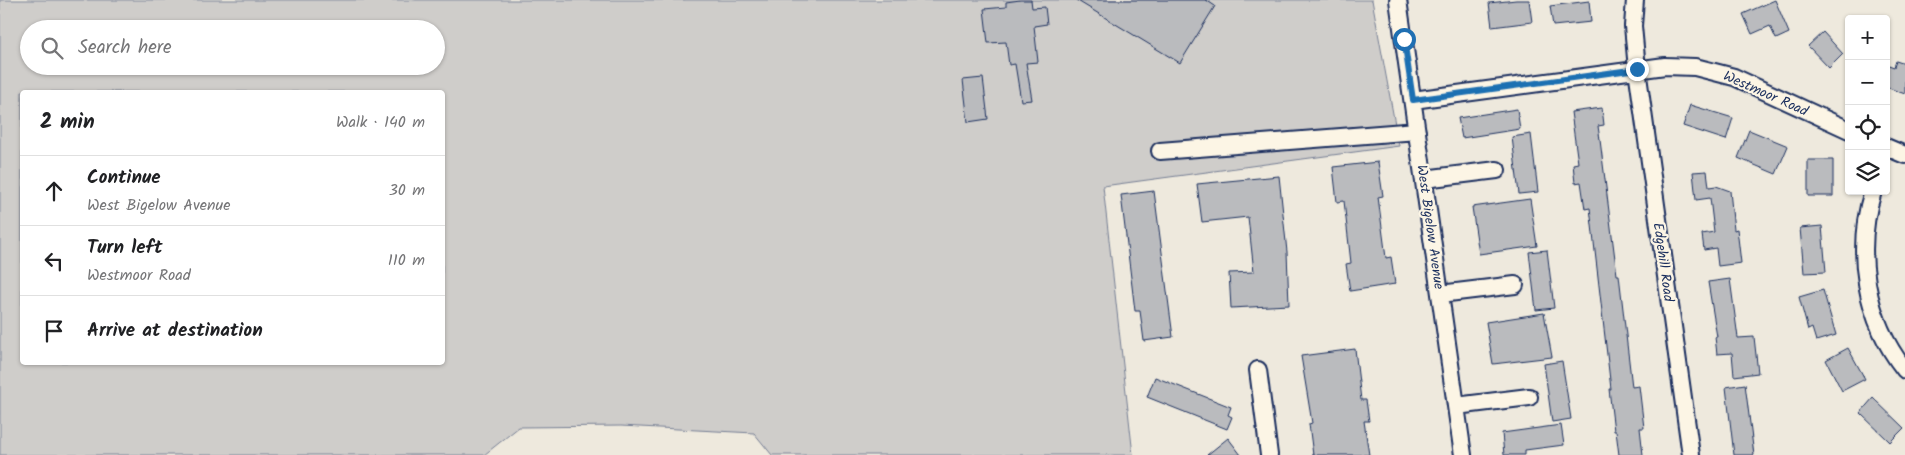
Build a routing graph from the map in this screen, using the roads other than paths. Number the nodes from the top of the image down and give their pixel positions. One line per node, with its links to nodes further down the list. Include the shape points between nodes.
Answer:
1 (1398, 0): 4 (street, West Bigelow Avenue)
2 (1635, 0): 3 (street, Edgehill Road, via 1633,31)
3 (1637, 69): 4 (street, Westmoor Road); 5 (street, Westmoor Road, via 1685,66 1715,71); 21 (street, Edgehill Road)
4 (1413, 100): 6 (street, West Bigelow Avenue)
5 (1845, 128)
6 (1417, 131): 7 (street); 11 (street, West Bigelow Avenue)
7 (1160, 151)
8 (1890, 151): 9 (street)
9 (1905, 156)
10 (1497, 170): 11 (street)
11 (1424, 178): 14 (street, West Bigelow Avenue)
12 (1872, 195): 16 (street, via 1864,241 1866,281 1880,329)
13 (1515, 285): 14 (street)
14 (1440, 294): 18 (street, West Bigelow Avenue)
15 (1258, 370): 19 (street)
16 (1905, 370)
17 (1529, 397): 18 (street)
18 (1456, 406): 20 (street, West Bigelow Avenue)
19 (1269, 455)
20 (1463, 455)
21 (1691, 455)

